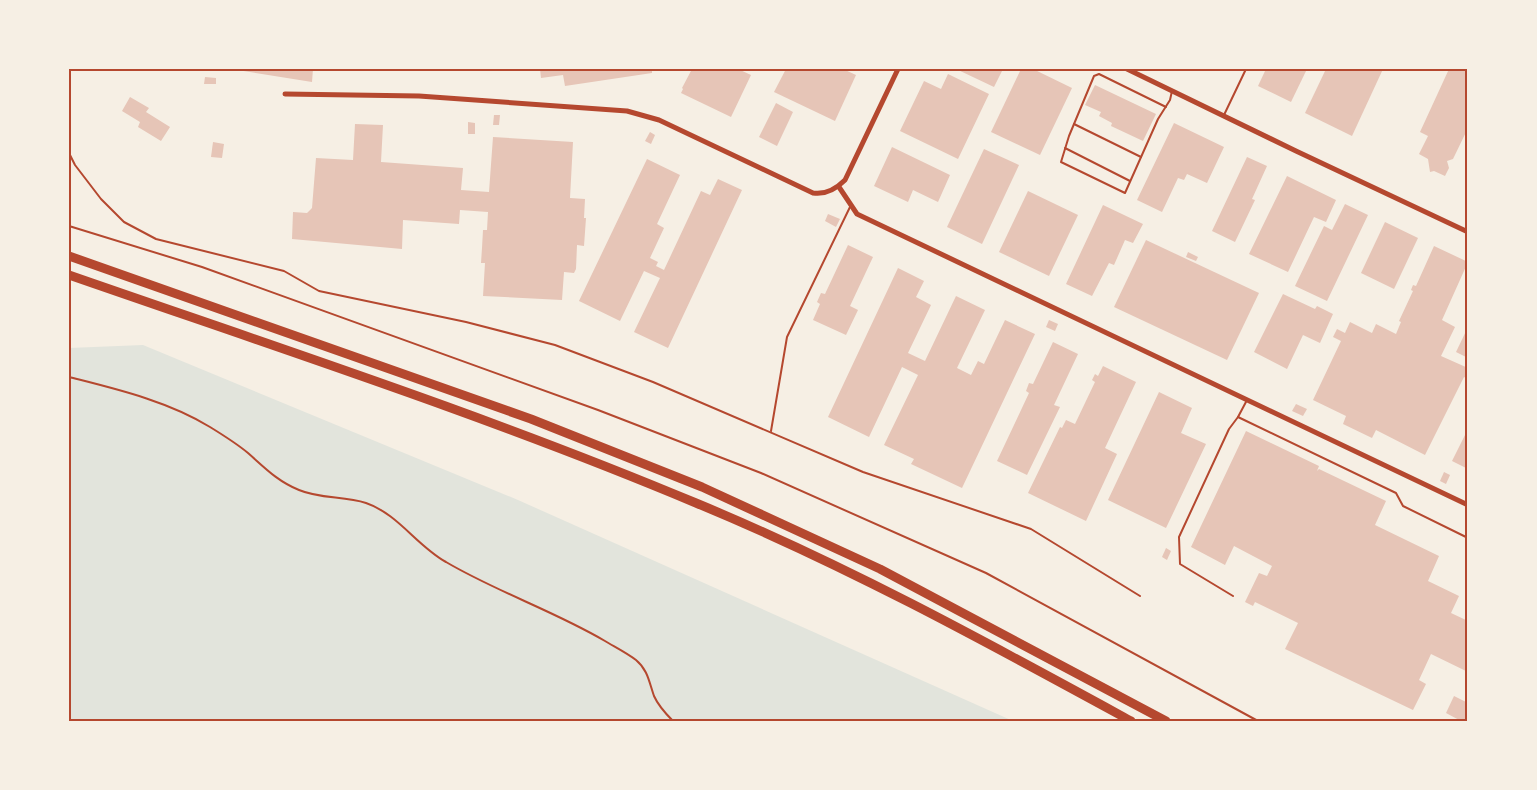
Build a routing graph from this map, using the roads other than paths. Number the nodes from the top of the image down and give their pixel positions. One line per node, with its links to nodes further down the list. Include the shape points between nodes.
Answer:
1 (898, 69): 13 (street)
2 (1127, 69): 4 (street)
3 (1246, 69): 7 (lane)
4 (1173, 91): 6 (lane); 7 (street)
5 (285, 94): 13 (street, via 419,96 627,111 659,120 813,193)
6 (1166, 107): 8 (lane, via 1099,74 1094,76); 11 (lane)
7 (1224, 115): 15 (street)
8 (1074, 124): 9 (lane); 11 (lane)
9 (1065, 148): 12 (lane); 12 (lane, via 1061,162 1125,193)
10 (69, 153): 20 (lane, via 101,199 124,222 156,239 284,271 320,291 555,345)
11 (1140, 157): 12 (lane)
12 (1130, 181)
13 (839, 187): 14 (street)
14 (850, 207): 18 (street, via 856,214); 20 (lane, via 787,337)
15 (1468, 232)
16 (69, 256): 26 (highway, via 531,418 702,487 880,569)
17 (69, 275): 25 (highway, via 518,432 687,499 879,588)
18 (1247, 400): 19 (lane); 21 (street)
19 (1238, 417): 22 (lane, via 1395,494 1403,507); 24 (lane, via 1179,537 1180,564)
20 (771, 431): 23 (lane, via 863,472 1031,529)
21 (1468, 506)
22 (1468, 538)
23 (1140, 596)
24 (1233, 596)
25 (1131, 721)
26 (1166, 721)

